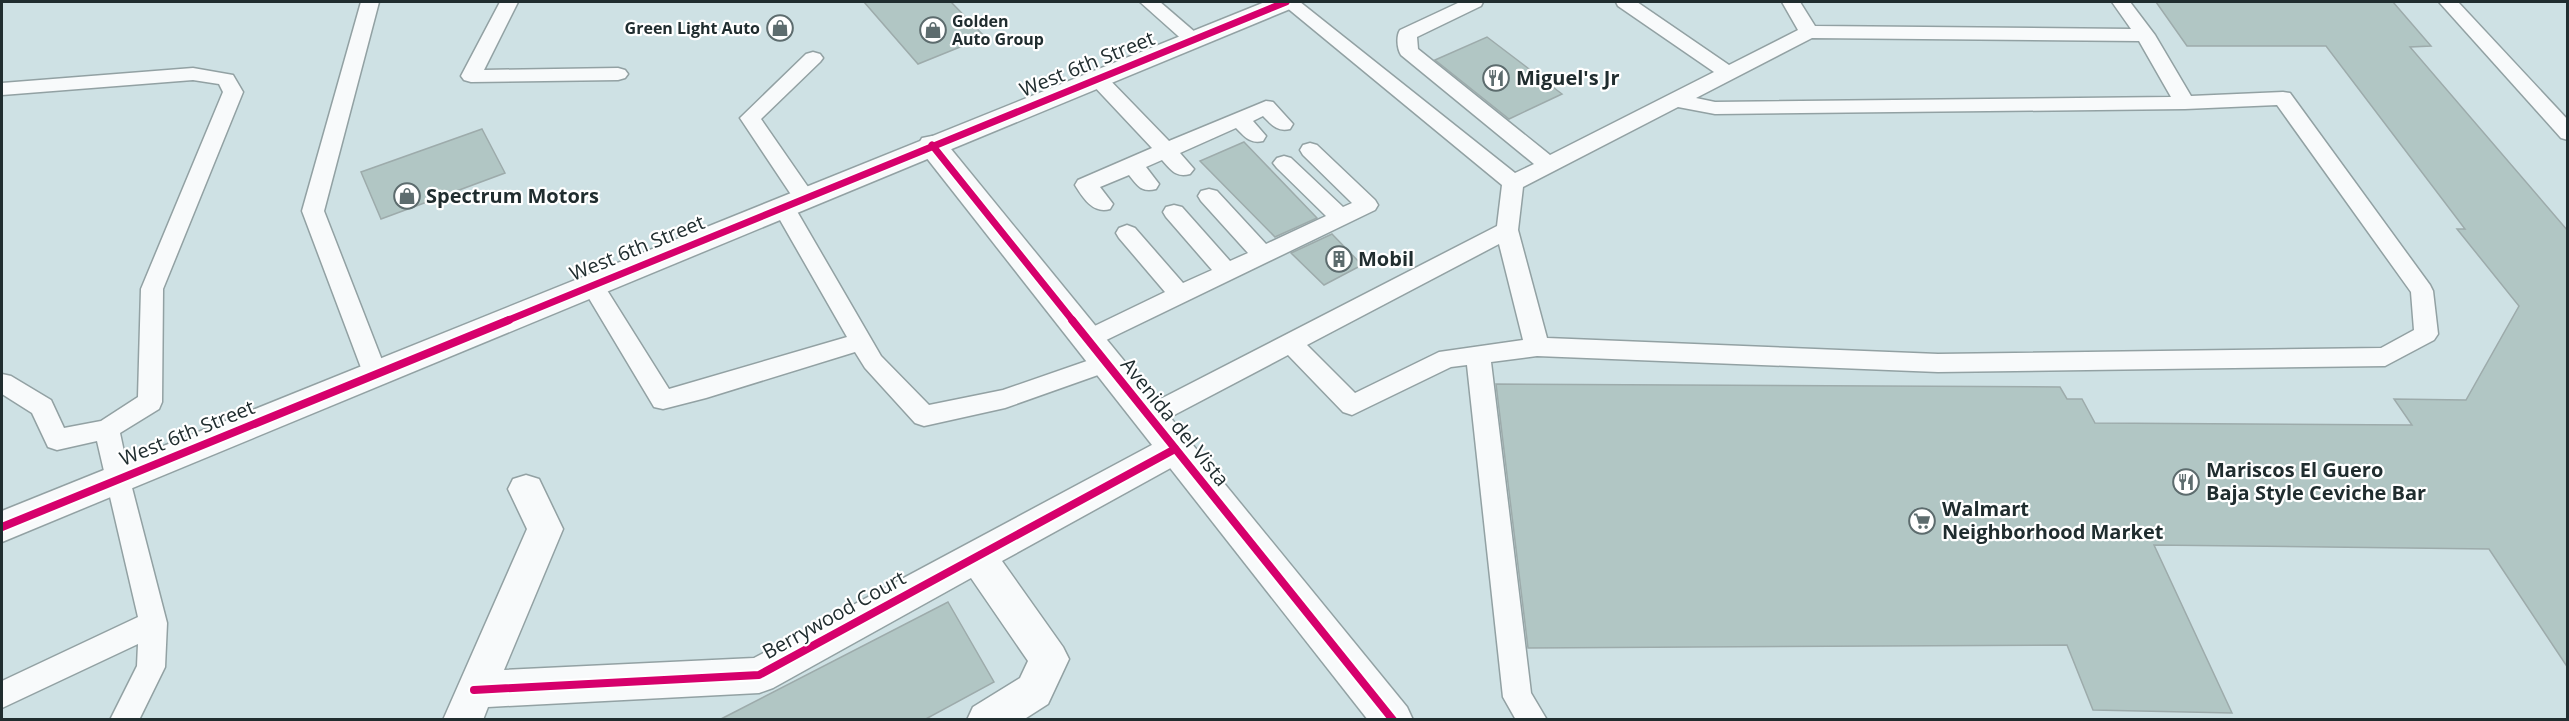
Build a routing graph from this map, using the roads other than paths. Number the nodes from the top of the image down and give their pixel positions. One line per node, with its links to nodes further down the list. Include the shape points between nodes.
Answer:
1 (370, 2): 50 (lane, via 313,211)
2 (509, 2): 15 (lane, via 471,76)
3 (1149, 2): 12 (lane)
4 (1287, 2): 12 (street, West 6th Street); 31 (lane)
5 (1474, 2): 29 (lane, via 1407,34 1408,51)
6 (1625, 2): 14 (lane)
7 (1791, 2): 10 (lane)
8 (2121, 2): 11 (lane)
9 (2448, 2): 22 (lane)
10 (1809, 32): 11 (lane); 14 (lane)
11 (2145, 35): 19 (lane)
12 (1193, 39): 16 (street, West 6th Street)
13 (813, 58): 34 (lane, via 750,118)
14 (1727, 72): 18 (lane)
15 (618, 74)
16 (1097, 78): 24 (street, West 6th Street); 25 (lane)
17 (2, 89): 53 (lane, via 192,74 226,78 233,92 152,290 150,402)
18 (1675, 100): 19 (lane, via 1714,108); 29 (lane)
19 (2185, 103): 47 (lane, via 2283,98 2421,291 2426,334 2385,357 1938,363)
20 (1239, 119): 21 (lane, via 1266,107); 23 (lane); 25 (lane)
21 (1283, 124)
22 (2568, 133)
23 (1256, 136)
24 (932, 145): 34 (street, West 6th Street); 44 (street, Avenida del Vista)
25 (1166, 150): 28 (lane); 30 (lane)
26 (1310, 150): 37 (lane, via 1367,205)
27 (1284, 163): 37 (lane)
28 (1132, 165): 32 (lane); 35 (lane, via 1086,185)
29 (1549, 165): 31 (lane)
30 (1183, 169)
31 (1513, 183): 38 (lane)
32 (1148, 184)
33 (1209, 196): 40 (lane)
34 (794, 202): 42 (street, West 6th Street); 45 (lane)
35 (1102, 204)
36 (1174, 212): 41 (lane)
37 (1341, 218): 40 (lane)
38 (1507, 230): 46 (lane); 47 (lane)
39 (1127, 233): 43 (lane)
40 (1263, 255): 41 (lane)
41 (1227, 272): 43 (lane)
42 (592, 285): 45 (lane, via 663,400); 50 (street, West 6th Street)
43 (1180, 295): 44 (lane)
44 (1088, 339): 49 (street, Avenida del Vista)
45 (862, 341): 49 (lane, via 873,362 924,416 1005,399)
46 (1292, 344): 48 (lane, via 1352,405 1447,358); 52 (lane)
47 (1537, 347): 48 (lane)
48 (1479, 354): 65 (lane, via 1517,697)
49 (1107, 363): 52 (street, Avenida del Vista)
50 (375, 373): 55 (street, West 6th Street)
51 (2, 383): 53 (lane, via 42,407 57,441)
52 (1149, 416): 54 (street, Avenida del Vista)
53 (107, 429): 55 (lane)
54 (1175, 448): 58 (street, Berrywood Court); 64 (street, Avenida del Vista)
55 (117, 480): 57 (street, West 6th Street); 59 (lane)
56 (526, 489): 61 (street, via 545,529)
57 (2, 527)
58 (977, 556): 61 (street, Berrywood Court, via 759,675); 63 (street, via 1049,659 1034,691)
59 (153, 623): 60 (lane); 62 (lane, via 152,667)
60 (2, 695)
61 (468, 705)
62 (124, 720)
63 (987, 720)
64 (1392, 720)
65 (1533, 720)

